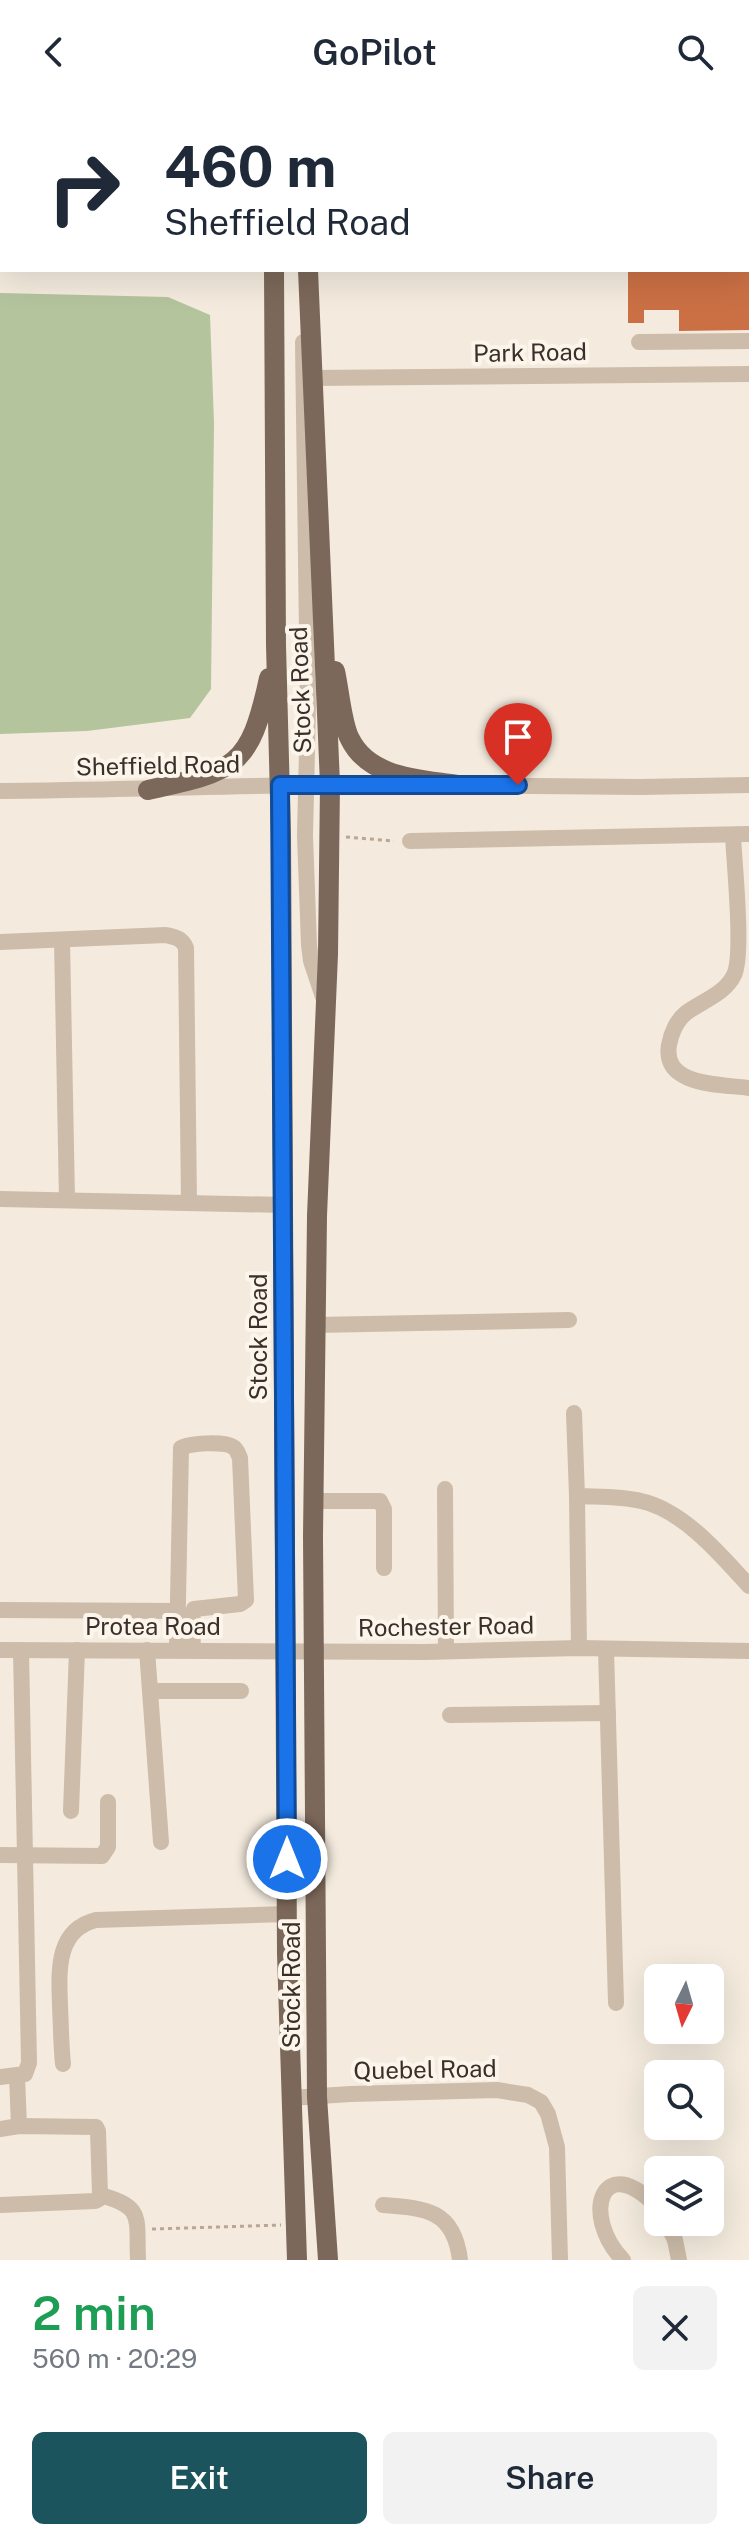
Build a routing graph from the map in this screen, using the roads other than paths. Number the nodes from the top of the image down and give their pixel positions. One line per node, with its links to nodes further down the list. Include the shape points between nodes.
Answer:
1 (274, 272): 9 (main road, Stock Road)
2 (308, 272): 3 (main road, Stock Road)
3 (308, 305): 7 (main road, Stock Road); 10 (street, via 302,359)
4 (749, 341): 5 (street)
5 (639, 342)
6 (749, 374): 7 (street, Park Road)
7 (312, 378): 8 (main road, Stock Road)
8 (323, 620): 11 (main road, Stock Road); 13 (main road, via 349,738 362,757 395,774)
9 (276, 645): 12 (main road, Stock Road); 15 (main road, via 258,725 241,755 207,777)
10 (307, 784): 11 (street, Sheffield Road); 12 (street, Sheffield Road); 21 (street, via 309,945)
11 (330, 784): 13 (street, Sheffield Road); 21 (main road, Stock Road)
12 (280, 785): 15 (street, Sheffield Road); 26 (main road, Stock Road)
13 (457, 785): 14 (street, Sheffield Road)
14 (749, 785)
15 (148, 790): 16 (street, Sheffield Road)
16 (0, 791)
17 (741, 834): 18 (street); 22 (street, via 734,975 713,997 684,1015 669,1048 672,1065 685,1078)
18 (410, 841)
19 (62, 940): 20 (street); 24 (street); 25 (street, via 166,935 184,942)
20 (0, 942)
21 (326, 1005): 28 (main road, Stock Road)
22 (749, 1088)
23 (0, 1199): 24 (street)
24 (67, 1200): 25 (street)
25 (189, 1202): 26 (street)
26 (284, 1205): 44 (main road, Stock Road)
27 (569, 1320): 28 (street)
28 (315, 1325): 32 (main road, Stock Road)
29 (574, 1413): 31 (street)
30 (445, 1489): 45 (street)
31 (577, 1496): 34 (street, via 657,1505 681,1519); 37 (street)
32 (313, 1501): 33 (street, via 380,1501); 47 (main road, Stock Road)
33 (384, 1568)
34 (749, 1586)
35 (0, 1610): 36 (street)
36 (178, 1611): 43 (street); 43 (street, via 181,1448 189,1443 230,1445 240,1458 246,1600 194,1609)
37 (579, 1648): 38 (street, Rochester Road); 45 (street, Rochester Road)
38 (606, 1649): 46 (street, Rochester Road); 50 (street)
39 (0, 1650): 40 (street, Protea Road)
40 (21, 1650): 41 (street, Protea Road); 56 (street)
41 (77, 1650): 42 (street, Protea Road); 53 (street)
42 (147, 1650): 43 (street, Protea Road); 48 (street)
43 (185, 1650): 44 (street, Protea Road)
44 (286, 1651): 47 (street, Protea Road); 57 (main road, Stock Road)
45 (446, 1651): 47 (street, Rochester Road)
46 (749, 1651)
47 (314, 1652): 61 (main road, Stock Road)
48 (150, 1691): 49 (street); 54 (street)
49 (241, 1691)
50 (608, 1713): 51 (street); 58 (street)
51 (450, 1715)
52 (108, 1802): 56 (street, via 108,1847 102,1856)
53 (71, 1811)
54 (161, 1842)
55 (0, 1855): 56 (street)
56 (23, 1855): 60 (street, via 29,2063 27,2071)
57 (287, 1914): 59 (street, via 84,1923 69,1938 60,1964); 62 (main road, Stock Road)
58 (616, 2003)
59 (63, 2064)
60 (8, 2076): 63 (street)
61 (317, 2097): 62 (street, Quebel Road); 72 (main road, Stock Road); 74 (street, Quebel Road, via 497,2090 541,2102 557,2147)
62 (291, 2098): 71 (main road, Stock Road)
63 (19, 2126): 64 (street); 66 (street, via 97,2128)
64 (0, 2129)
65 (644, 2193): 75 (street, via 617,2184 602,2196 604,2235)
66 (100, 2195): 67 (street, via 95,2201); 70 (street, via 118,2200 134,2213)
67 (0, 2205)
68 (383, 2205): 73 (street, via 438,2214 454,2234)
69 (673, 2236): 76 (street)
70 (138, 2260)
71 (297, 2260)
72 (328, 2260)
73 (460, 2260)
74 (560, 2260)
75 (623, 2260)
76 (679, 2260)

